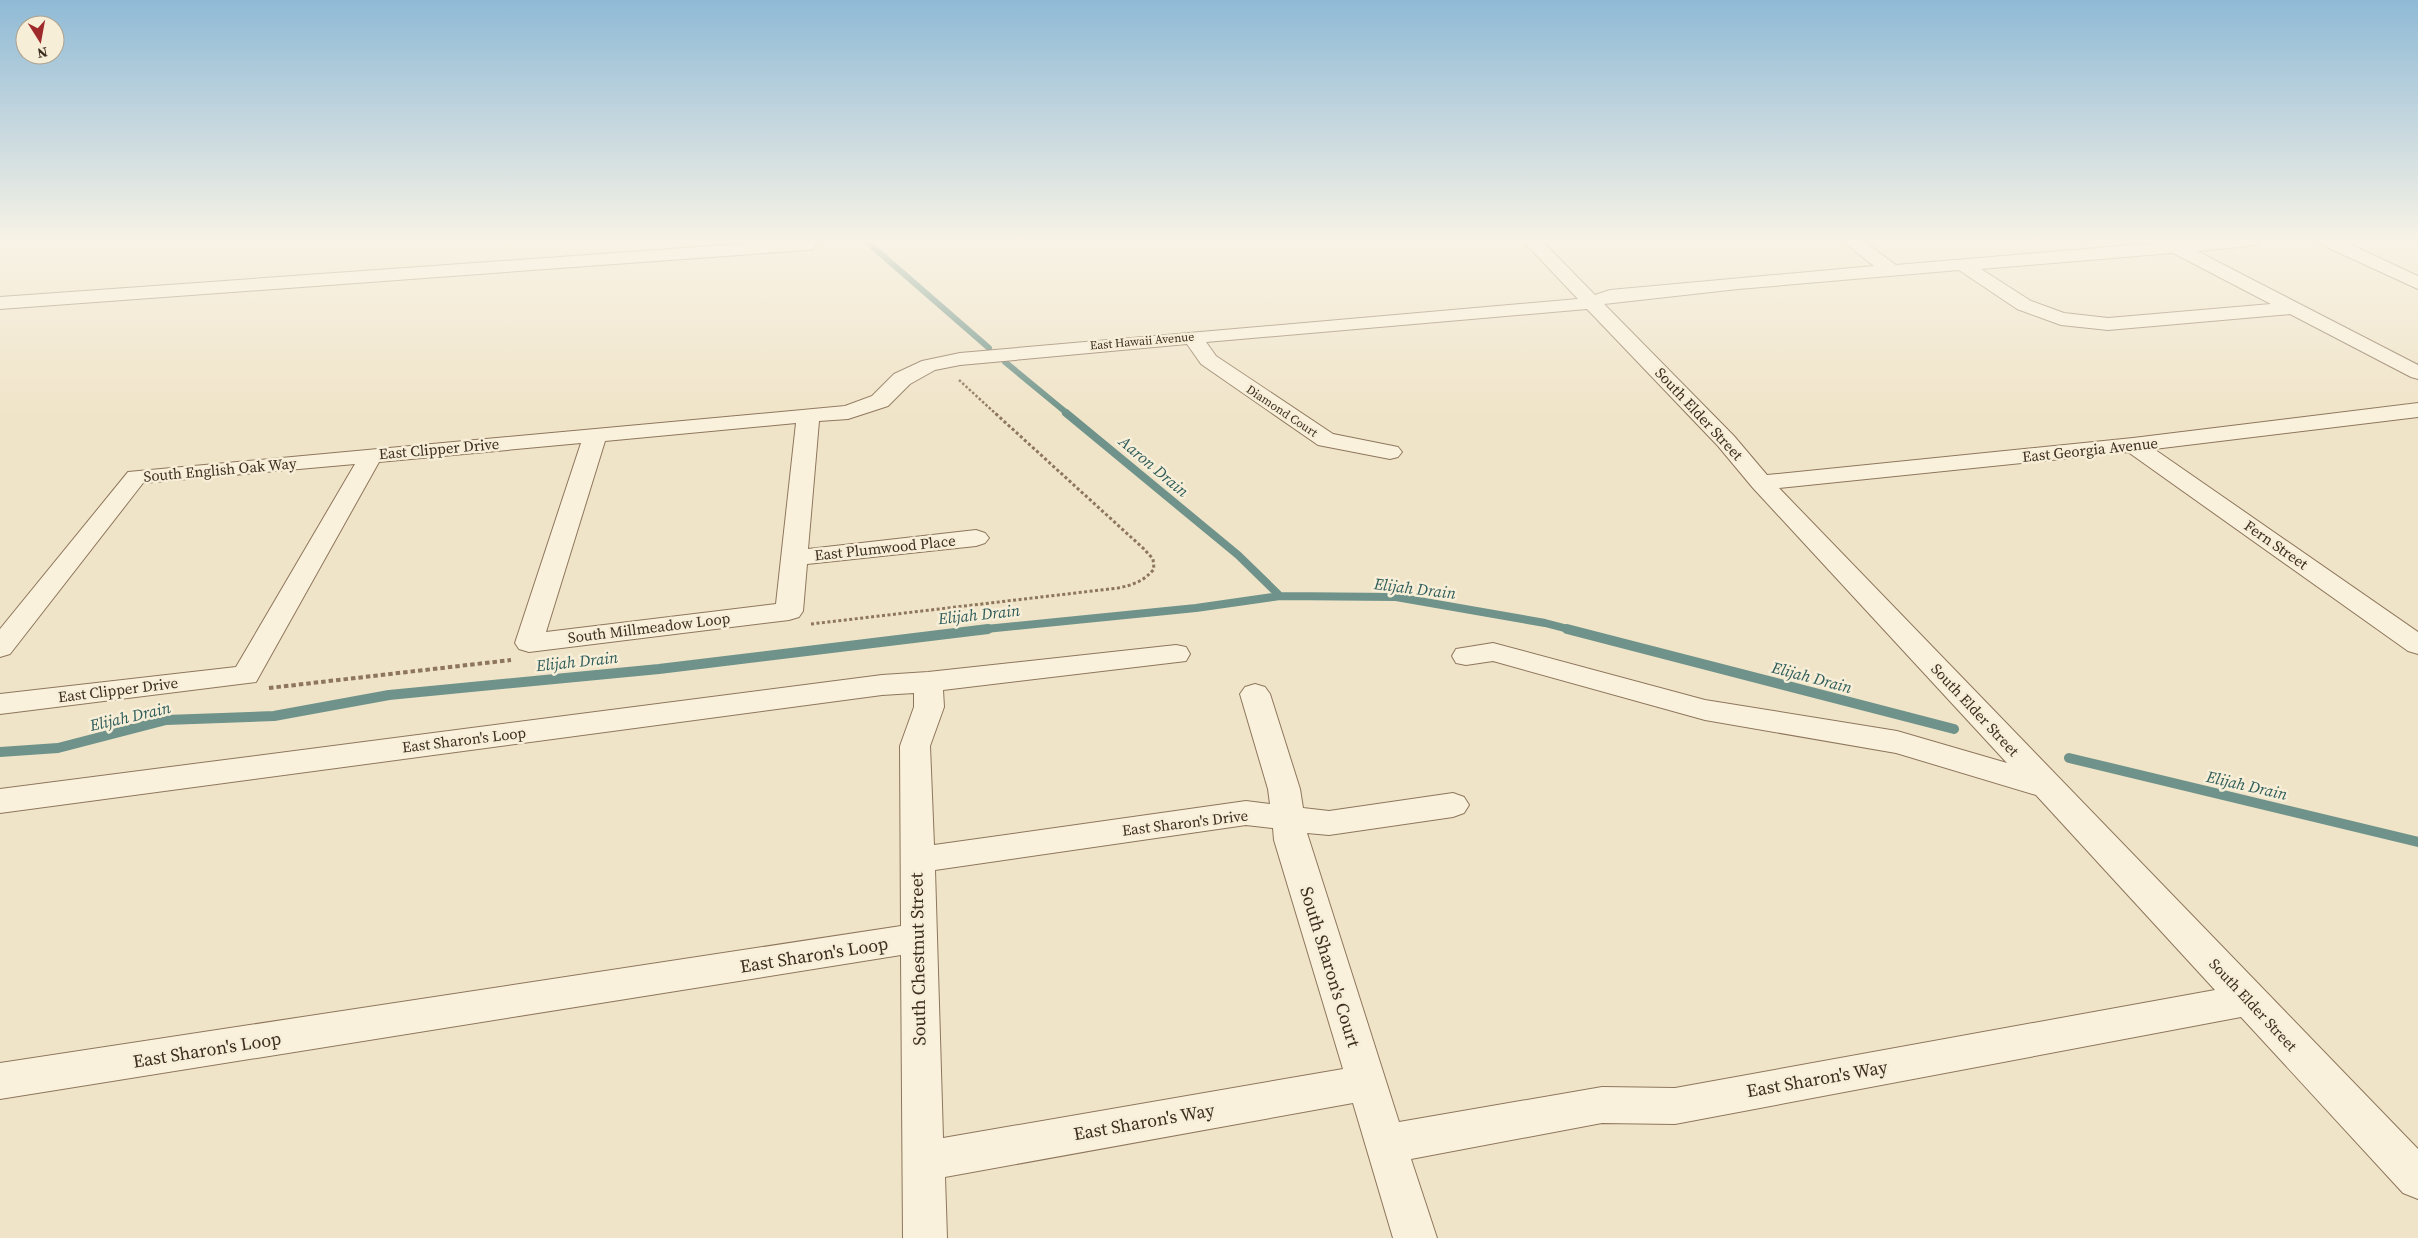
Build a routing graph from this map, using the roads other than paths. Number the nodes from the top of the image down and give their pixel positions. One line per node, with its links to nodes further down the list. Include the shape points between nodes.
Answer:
1 (73, 299): 7 (street)
2 (1589, 299): 6 (street, South Elder Street)
3 (1602, 299): 6 (street, East Hawaii Avenue)
4 (2015, 299): 8 (street, via 2060,319 2108,324)
5 (2278, 299): 8 (street)
6 (1592, 302): 9 (street, East Hawaii Avenue); 18 (street, South Elder Street, via 1726,441)
7 (2, 304)
8 (2296, 308): 11 (street)
9 (1193, 337): 10 (street, East Hawaii Avenue); 16 (street, Diamond Court, via 1208,360 1326,440)
10 (960, 359): 13 (street, East Clipper Drive, via 928,365 902,379 880,401 848,412)
11 (2418, 373)
12 (2418, 410): 15 (street, East Georgia Avenue)
13 (808, 415): 14 (street, East Clipper Drive); 20 (street, South Millmeadow Loop)
14 (595, 435): 17 (street, East Clipper Drive); 20 (street, South Millmeadow Loop, via 530,643 789,611)
15 (2133, 446): 18 (street, East Georgia Avenue); 21 (street, Fern Street)
16 (1390, 452)
17 (370, 456): 22 (street, South English Oak Way, via 136,477); 27 (street, East Clipper Drive, via 246,675)
18 (1761, 483): 28 (street, South Elder Street)
19 (976, 538): 20 (street, East Plumwood Place)
20 (794, 558)
21 (2418, 645)
22 (0, 648)
23 (1176, 654): 25 (street, East Sharon's Loop)
24 (1466, 656): 28 (street, via 1494,652 1705,710 1897,742)
25 (928, 682): 29 (street, East Sharon's Loop, via 872,686); 32 (street, South Chestnut Street, via 929,707 915,746)
26 (1255, 694): 31 (street, South Sharon's Court, via 1284,789)
27 (0, 704)
28 (2048, 788): 34 (street, South Elder Street)
29 (0, 801)
30 (1453, 805): 31 (street, East Sharon's Drive, via 1328,823)
31 (1288, 818): 32 (street, East Sharon's Drive, via 1246,813); 36 (street, South Sharon's Court, via 1291,840)
32 (917, 860): 33 (street, South Chestnut Street)
33 (917, 938): 35 (street, East Sharon's Loop); 38 (street, South Chestnut Street)
34 (2248, 1000): 37 (street, East Sharon's Way, via 1675,1106 1602,1105); 39 (street, South Elder Street)
35 (0, 1081)
36 (1366, 1083): 37 (street, South Sharon's Court); 38 (street, East Sharon's Way)
37 (1385, 1144): 41 (street, South Sharon's Court)
38 (922, 1161): 40 (street, South Chestnut Street)
39 (2418, 1179)
40 (925, 1238)
41 (1414, 1238)

